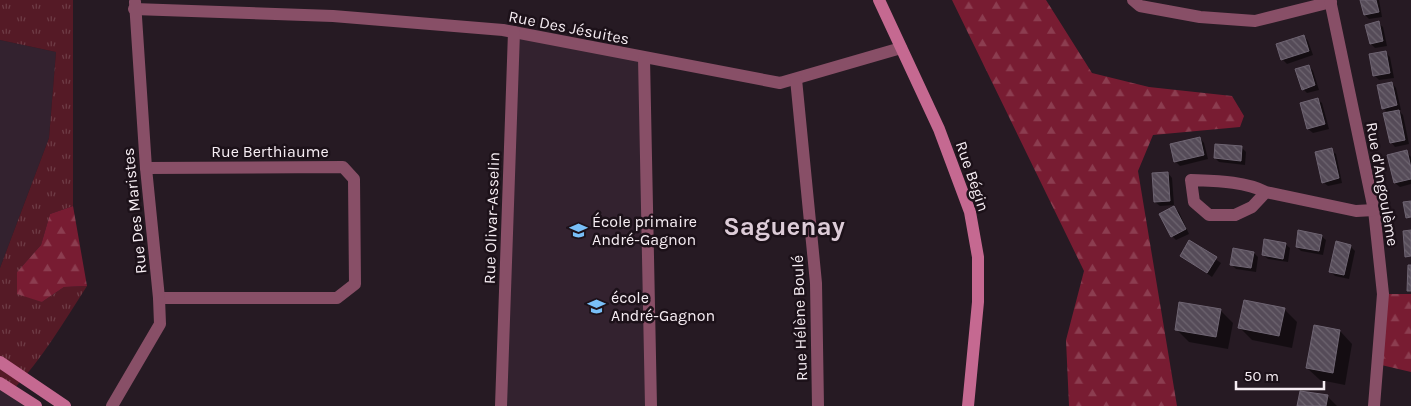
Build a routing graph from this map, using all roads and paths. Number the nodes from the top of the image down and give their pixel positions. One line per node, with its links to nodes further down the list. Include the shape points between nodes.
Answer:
1 (879, 0): 6 (street, Rue Bégin)
2 (1133, 0): 3 (street, via 1140,6 1200,17 1255,21)
3 (1330, 1): 11 (street, Rue d'Angoulème)
4 (134, 4): 5 (street, Rue Des Jésuites, via 333,16); 9 (street, Rue Des Maristes)
5 (514, 32): 7 (street, Rue Des Jésuites); 18 (street, Rue Olivar-Asselin)
6 (901, 48): 8 (street, Rue Des Jésuites); 21 (street, Rue Bégin, via 939,130 970,212 978,257 978,302)
7 (644, 58): 8 (street, Rue Des Jésuites, via 780,83); 19 (street)
8 (796, 80): 20 (street, Rue Hélène Boulé, via 816,283)
9 (146, 168): 12 (street, Rue Des Maristes); 12 (street, Rue Berthiaume, via 343,167 354,179 355,284 337,298)
10 (1266, 192): 10 (street, via 1223,181 1191,180 1194,202 1209,215 1235,215 1252,207); 11 (street, via 1356,211)
11 (1374, 210): 22 (street, Rue d'Angoulème, via 1382,294)
12 (159, 298): 17 (street, Rue Des Maristes, via 160,324)
13 (0, 362): 16 (street)
14 (0, 383): 15 (street)
15 (36, 406)
16 (65, 406)
17 (112, 406)
18 (501, 406)
19 (651, 406)
20 (818, 406)
21 (968, 406)
22 (1374, 406)

